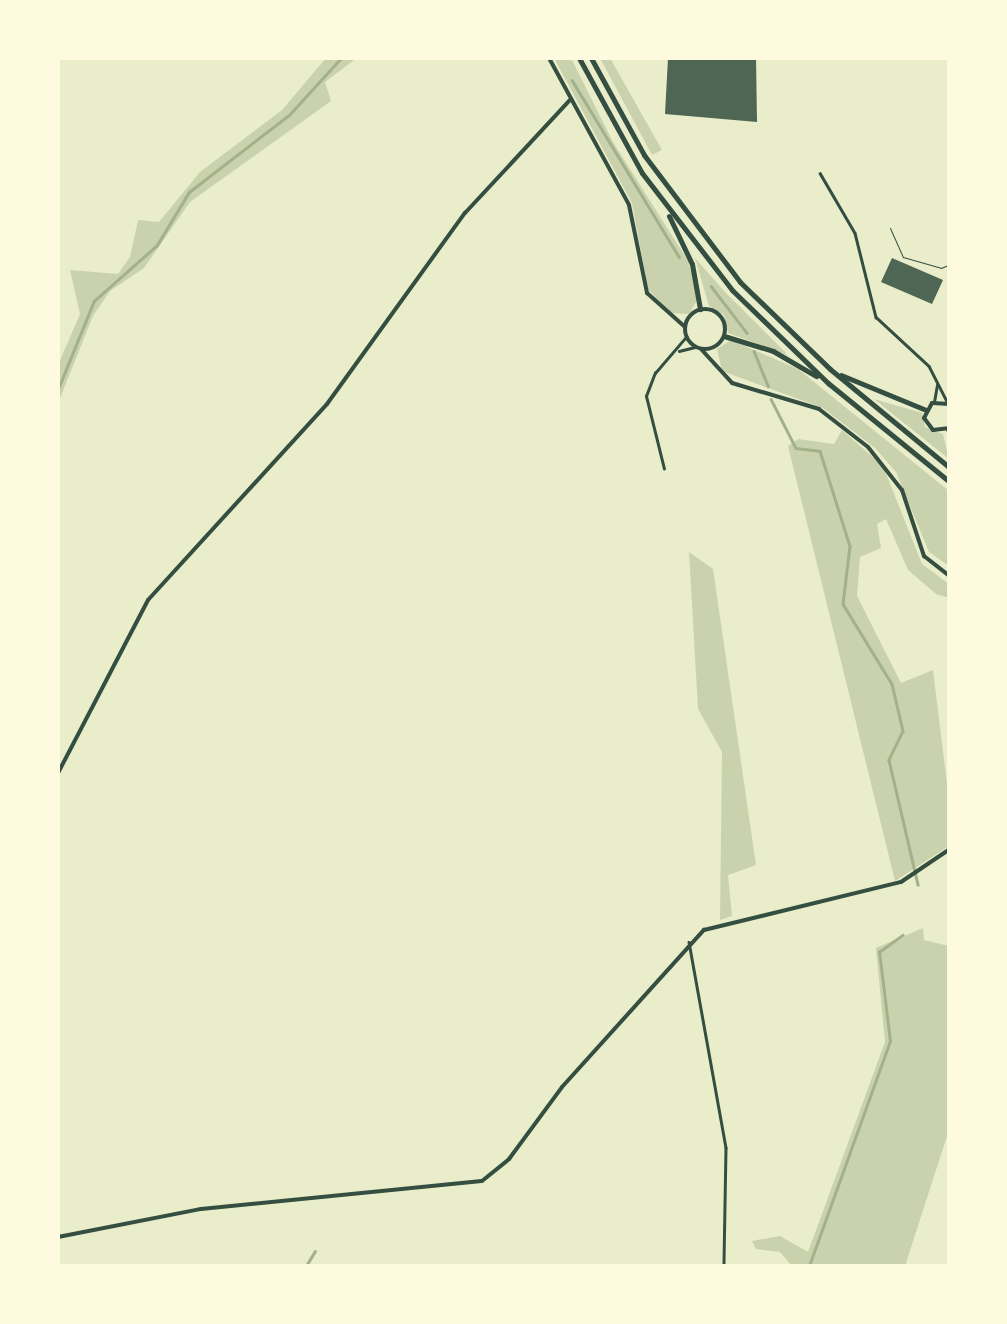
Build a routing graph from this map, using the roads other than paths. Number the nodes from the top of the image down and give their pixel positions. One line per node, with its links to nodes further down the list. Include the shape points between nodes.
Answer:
1 (549, 58): 4 (street)
2 (578, 58): 6 (highway)
3 (592, 58): 17 (highway, via 684,214 740,282)
4 (570, 100): 9 (street, via 629,206 647,293); 28 (street, via 465,213 326,404 148,600)
5 (820, 174): 19 (street, via 855,233 876,318 920,357)
6 (664, 204): 7 (highway, via 692,264); 18 (highway, via 732,290)
7 (700, 309): 8 (street); 11 (street, via 719,314)
8 (689, 316): 9 (street); 10 (street)
9 (673, 318): 10 (street)
10 (685, 328): 12 (street)
11 (724, 336): 13 (street); 18 (highway, via 774,351)
12 (686, 337): 14 (street); 15 (street)
13 (714, 347): 14 (street); 16 (street)
14 (698, 348): 15 (street); 16 (street)
15 (678, 352): 25 (street, via 655,373 646,397)
16 (713, 362): 27 (street, via 732,383 818,409 877,455 902,490 924,556)
17 (830, 369): 22 (highway, via 888,400); 24 (highway)
18 (828, 383): 26 (highway)
19 (938, 384): 20 (street); 21 (street)
20 (934, 402): 21 (street); 22 (street)
21 (949, 403)
22 (926, 410): 23 (street, via 929,427)
23 (949, 430)
24 (950, 468)
25 (664, 469)
26 (950, 482)
27 (950, 576)
28 (58, 773)
29 (950, 849): 30 (street, via 916,873 716,924)
30 (689, 942): 31 (street, via 509,1159 482,1181 202,1208); 32 (street, via 726,1148)
31 (58, 1237)
32 (724, 1266)

